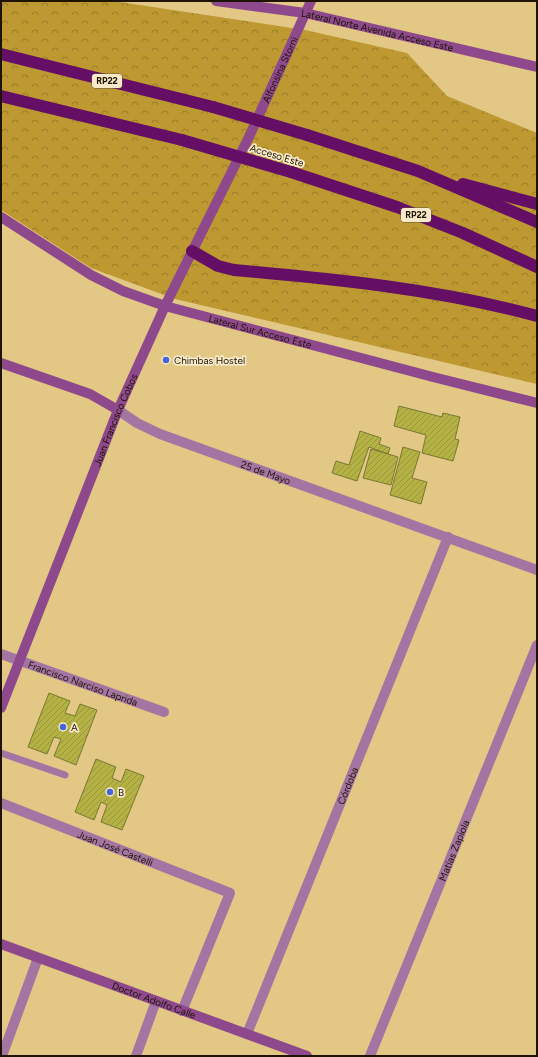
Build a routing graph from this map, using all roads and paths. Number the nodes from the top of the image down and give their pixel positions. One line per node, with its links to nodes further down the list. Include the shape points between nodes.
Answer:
1 (216, 1): 3 (street, Lateral Norte Avenida Acceso Este)
2 (311, 1): 3 (street, Alfonsina Storni)
3 (305, 13): 5 (street, Lateral Norte Avenida Acceso Este); 7 (street, Alfonsina Storni)
4 (1, 54): 8 (highway, RP22, bridge, via 213,107)
5 (537, 67)
6 (1, 96): 13 (highway, Acceso Este / RP22, bridge, via 182,140 291,172 397,207)
7 (248, 139): 12 (street, Juan Francisco Cobos)
8 (418, 171): 9 (highway); 11 (highway, RP22)
9 (537, 204)
10 (1, 217): 14 (street, Lateral Sur Acceso Este, via 90,275 123,291)
11 (537, 222)
12 (192, 251): 14 (street, Juan Francisco Cobos); 15 (highway, via 218,266 234,270 370,284 459,297)
13 (537, 267)
14 (165, 306): 17 (street, Lateral Sur Acceso Este); 18 (street, Juan Francisco Cobos)
15 (537, 316)
16 (1, 363): 18 (street, 25 de Mayo, via 90,394)
17 (537, 403)
18 (118, 410): 19 (street, 25 de Mayo, via 160,434); 23 (street, Juan Francisco Cobos)
19 (448, 537): 20 (street, 25 de Mayo); 33 (street, Córdoba)
20 (537, 570)
21 (537, 645): 37 (street, Matías Zapiola)
22 (1, 654): 23 (street, Francisco Narciso Laprida)
23 (20, 660): 24 (street, Juan Francisco Cobos); 25 (street, Francisco Narciso Laprida)
24 (1, 708)
25 (164, 712)
26 (1, 753): 27 (lane)
27 (65, 775)
28 (1, 803): 32 (street, Juan José Castelli, via 230,894)
29 (1, 944): 30 (street, Doctor Adolfo Calle)
30 (38, 958): 31 (street, Doctor Adolfo Calle); 34 (street)
31 (156, 1001): 32 (street, Doctor Adolfo Calle); 35 (street)
32 (182, 1011): 33 (street, Doctor Adolfo Calle)
33 (247, 1034): 36 (street, Doctor Adolfo Calle)
34 (2, 1056)
35 (136, 1056)
36 (307, 1056)
37 (370, 1056)

